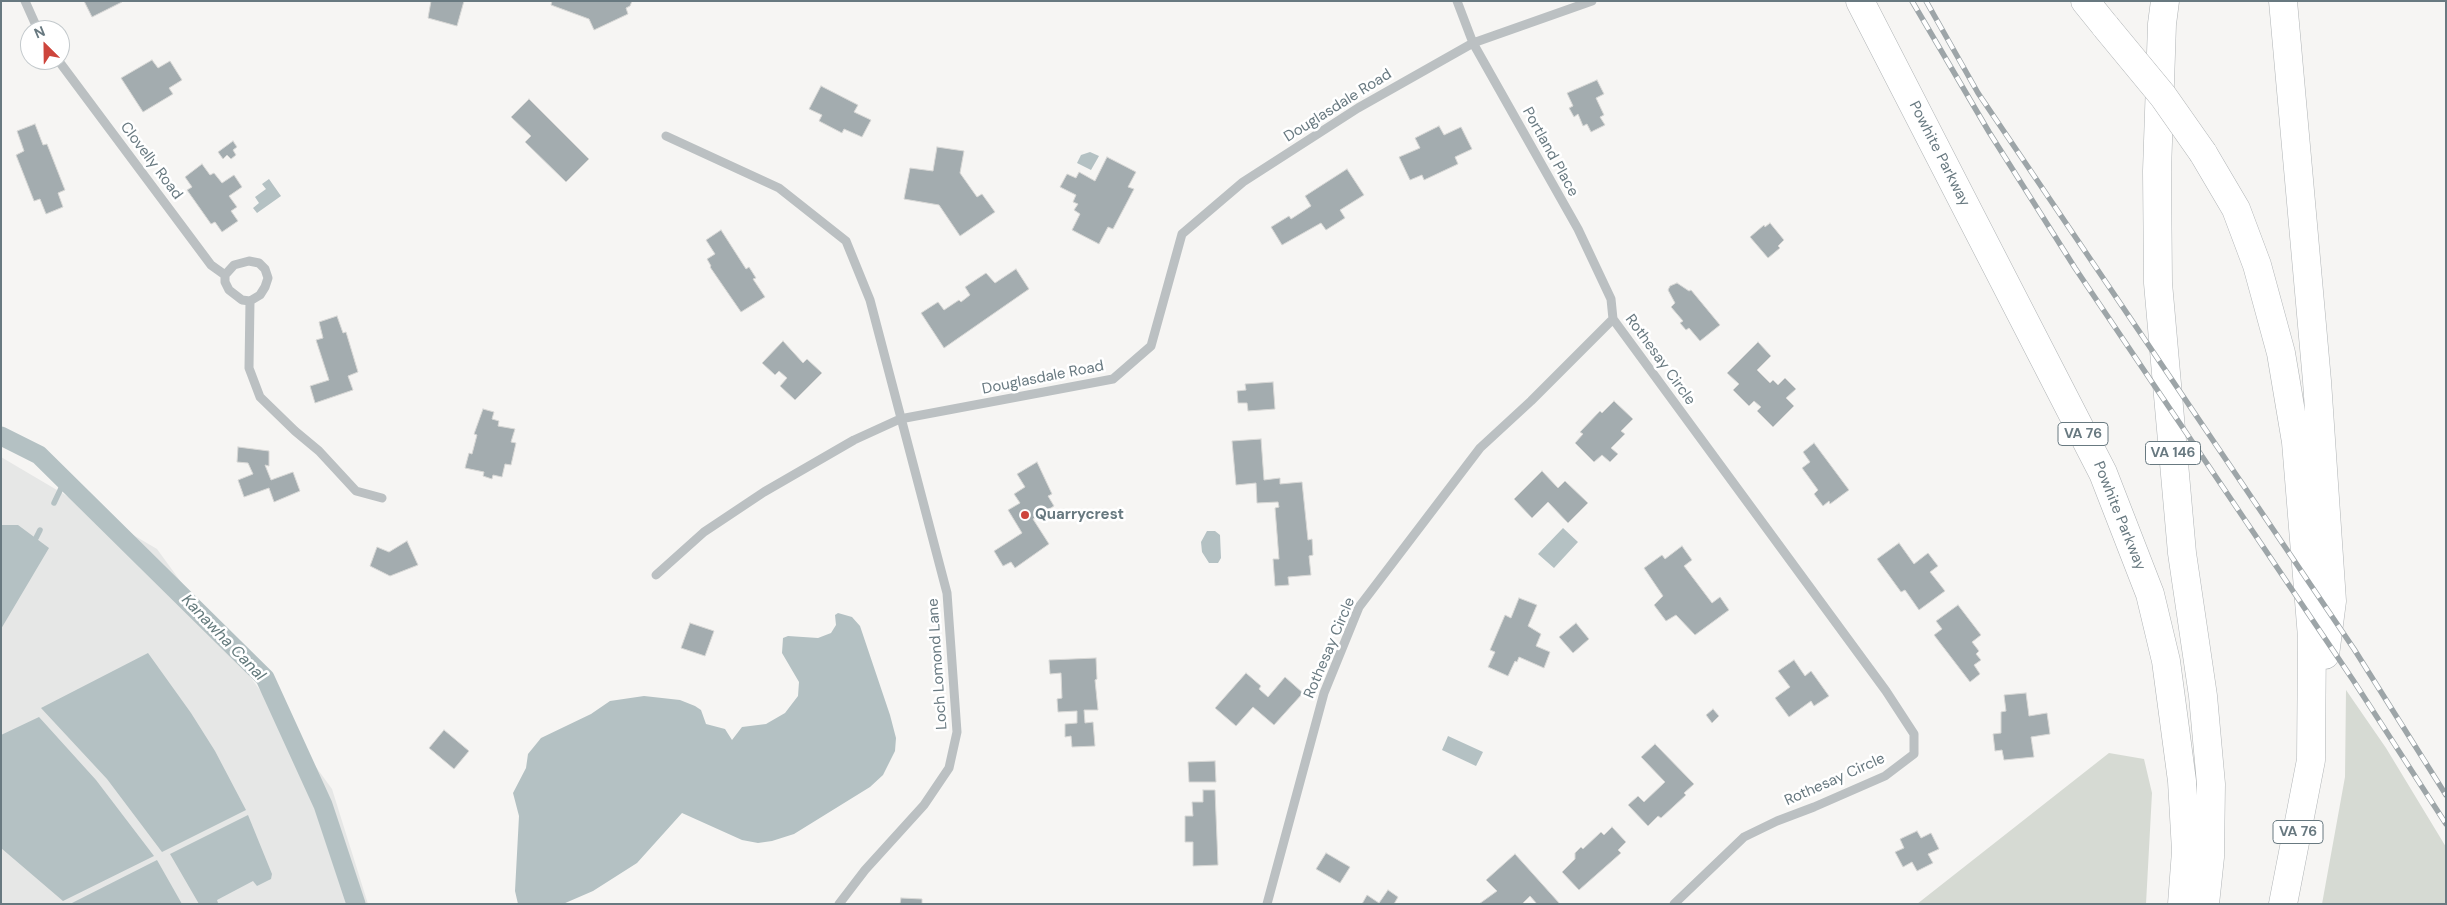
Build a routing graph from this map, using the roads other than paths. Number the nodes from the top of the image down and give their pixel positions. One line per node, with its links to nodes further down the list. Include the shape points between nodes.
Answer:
1 (25, 1): 8 (street)
2 (1457, 1): 9 (street, Portland Place)
3 (1592, 1): 9 (street, Douglasdale Road)
4 (1860, 1): 22 (highway, Powhite Parkway / VA 76, via 2103,473 2150,594 2166,661 2182,781 2186,850)
5 (2085, 1): 18 (highway, VA 76, bridge, via 2163,96 2203,153 2236,209 2257,265 2281,353 2296,442 2312,637)
6 (2165, 1): 23 (highway, VA 146, via 2156,171 2158,283 2182,553 2203,696 2211,784)
7 (2283, 1): 18 (highway, via 2317,381 2332,601)
8 (34, 20)
9 (1473, 42): 14 (street, Portland Place, via 1578,229 1611,299); 15 (street, Douglasdale Road, via 1358,108 1243,182 1182,234 1151,346 1113,379)
10 (65, 70): 12 (street, Clovelly Road, via 211,265)
11 (666, 136): 15 (street, Loch Lomond Lane, via 779,188 846,241 870,300)
12 (226, 274): 13 (street, Clovelly Road, via 229,290 242,300); 13 (street, via 234,265 249,261 263,266 268,278 265,287)
13 (250, 301): 16 (street, via 249,368 260,397 319,451 356,491)
14 (1613, 319): 20 (street, Rothesay Circle, via 1480,448 1359,607 1324,693); 21 (street, Rothesay Circle, via 1886,691 1914,734 1914,754 1886,776 1744,837)
15 (900, 419): 17 (street, Douglasdale Road, via 854,440 764,492 704,532); 19 (street, Loch Lomond Lane, via 947,593 957,732 949,768 938,787)
16 (382, 498)
17 (656, 575)
18 (2311, 760): 24 (highway, VA 76)
19 (839, 904)
20 (1266, 904)
21 (1674, 904)
22 (2182, 904)
23 (2206, 904)
24 (2283, 904)

